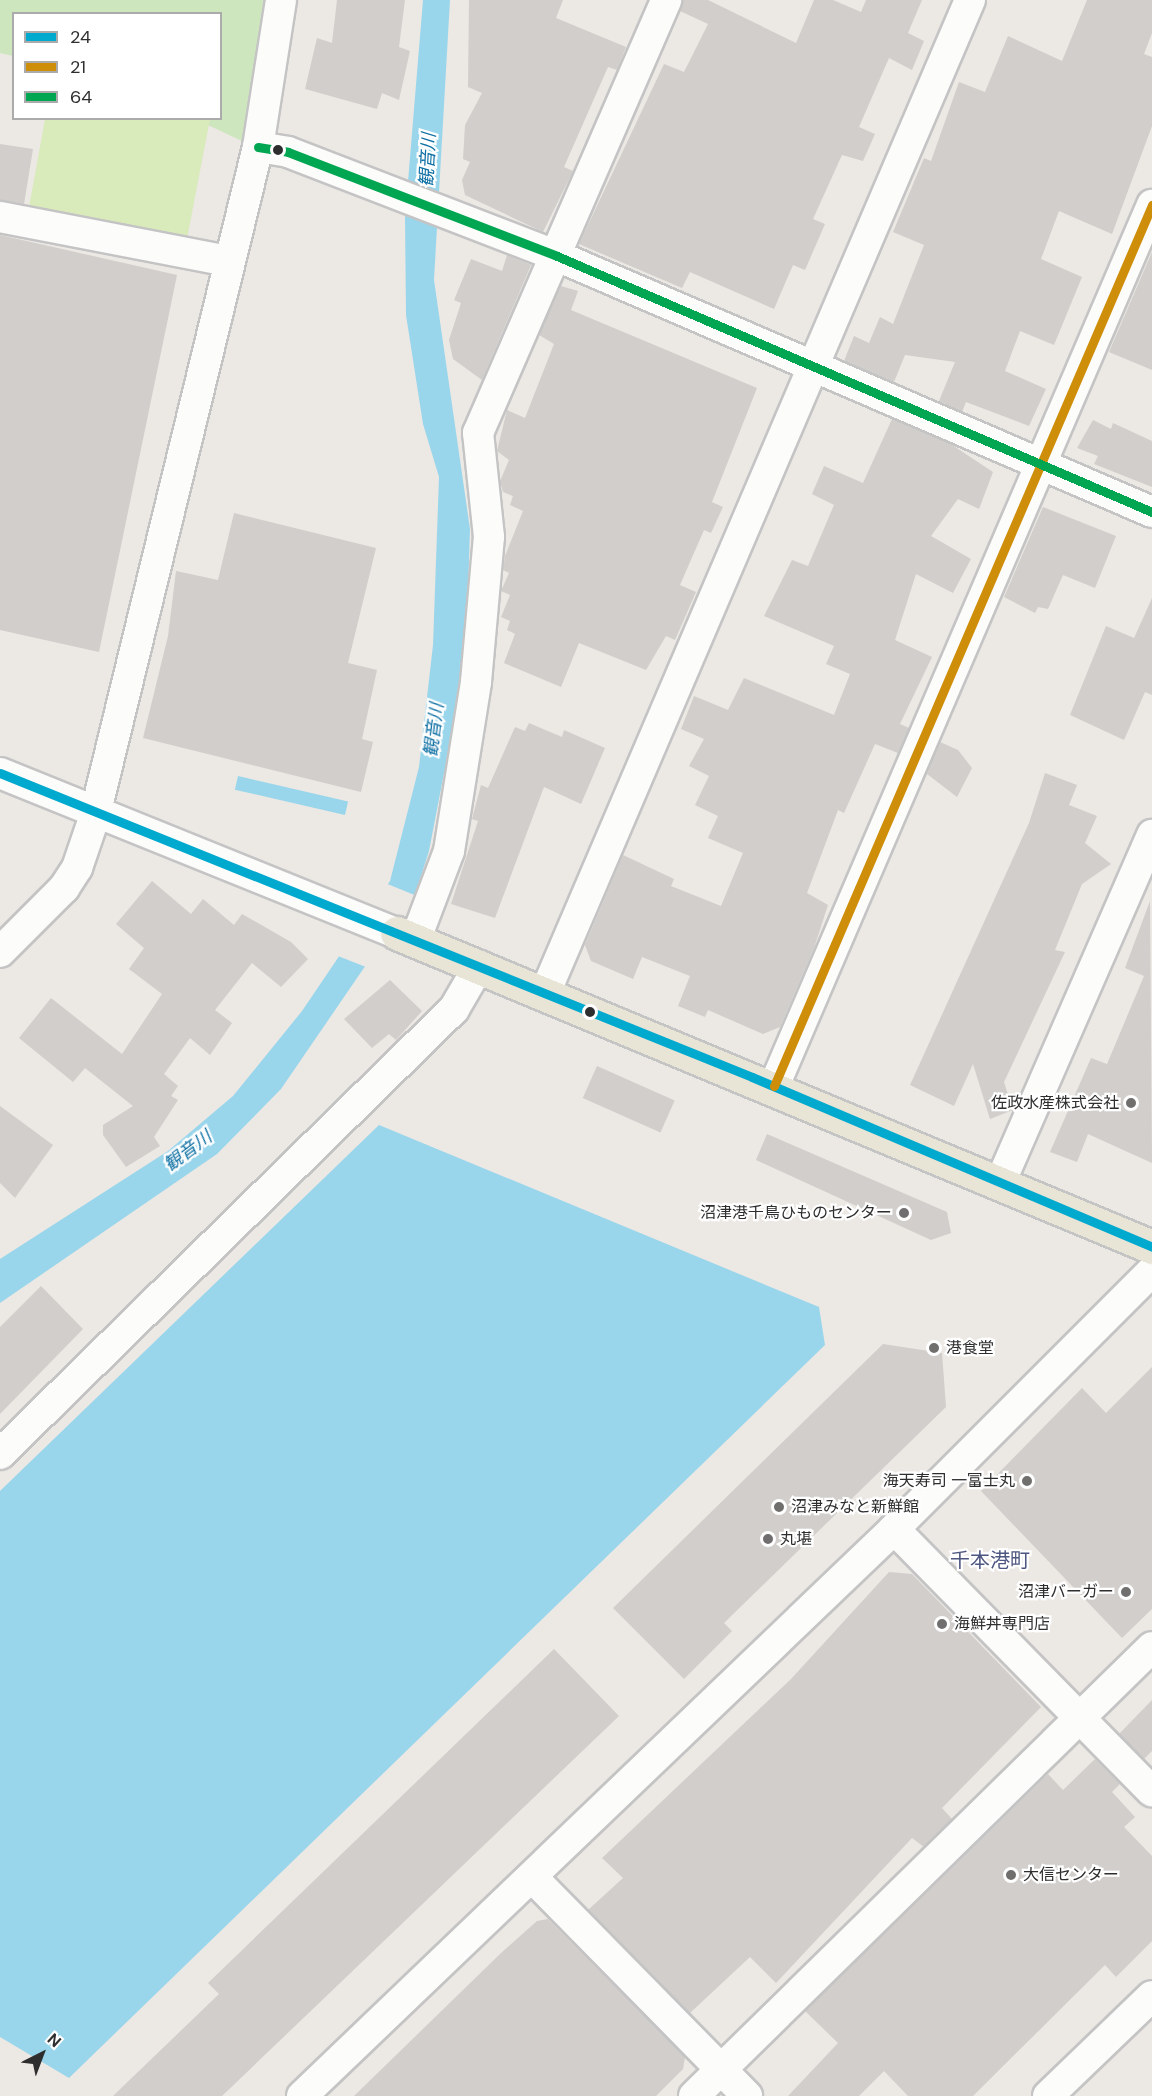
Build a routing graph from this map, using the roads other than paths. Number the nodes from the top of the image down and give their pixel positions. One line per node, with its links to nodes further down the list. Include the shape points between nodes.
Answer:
1 (281, 0): 4 (street)
2 (666, 0): 7 (street)
3 (970, 0): 9 (street)
4 (258, 147): 7 (street, via 288,152); 8 (street)
5 (1152, 205): 10 (street)
6 (0, 217): 8 (street)
7 (557, 256): 9 (street); 15 (street, via 477,433 489,537 476,682 449,851)
8 (229, 261): 13 (street)
9 (814, 366): 10 (street); 18 (street)
10 (1040, 464): 11 (street); 19 (street)
11 (1152, 512)
12 (0, 774): 13 (street)
13 (95, 815): 15 (street); 16 (street, via 71,878)
14 (1152, 835): 20 (street)
15 (406, 937): 17 (main road)
16 (0, 952)
17 (479, 966): 18 (main road); 23 (street, via 454,1009)
18 (545, 993): 19 (main road)
19 (774, 1086): 20 (main road)
20 (1000, 1183): 21 (main road)
21 (1152, 1247)
22 (1152, 1271): 24 (street)
23 (0, 1454)
24 (894, 1529): 26 (street); 28 (street)
25 (1152, 1647): 26 (street)
26 (1081, 1717): 27 (street); 30 (street)
27 (1152, 1792)
28 (532, 1877): 30 (street); 31 (street)
29 (1152, 1996): 34 (street)
30 (722, 2069): 32 (street); 33 (street)
31 (302, 2096)
32 (694, 2096)
33 (747, 2096)
34 (1048, 2096)

